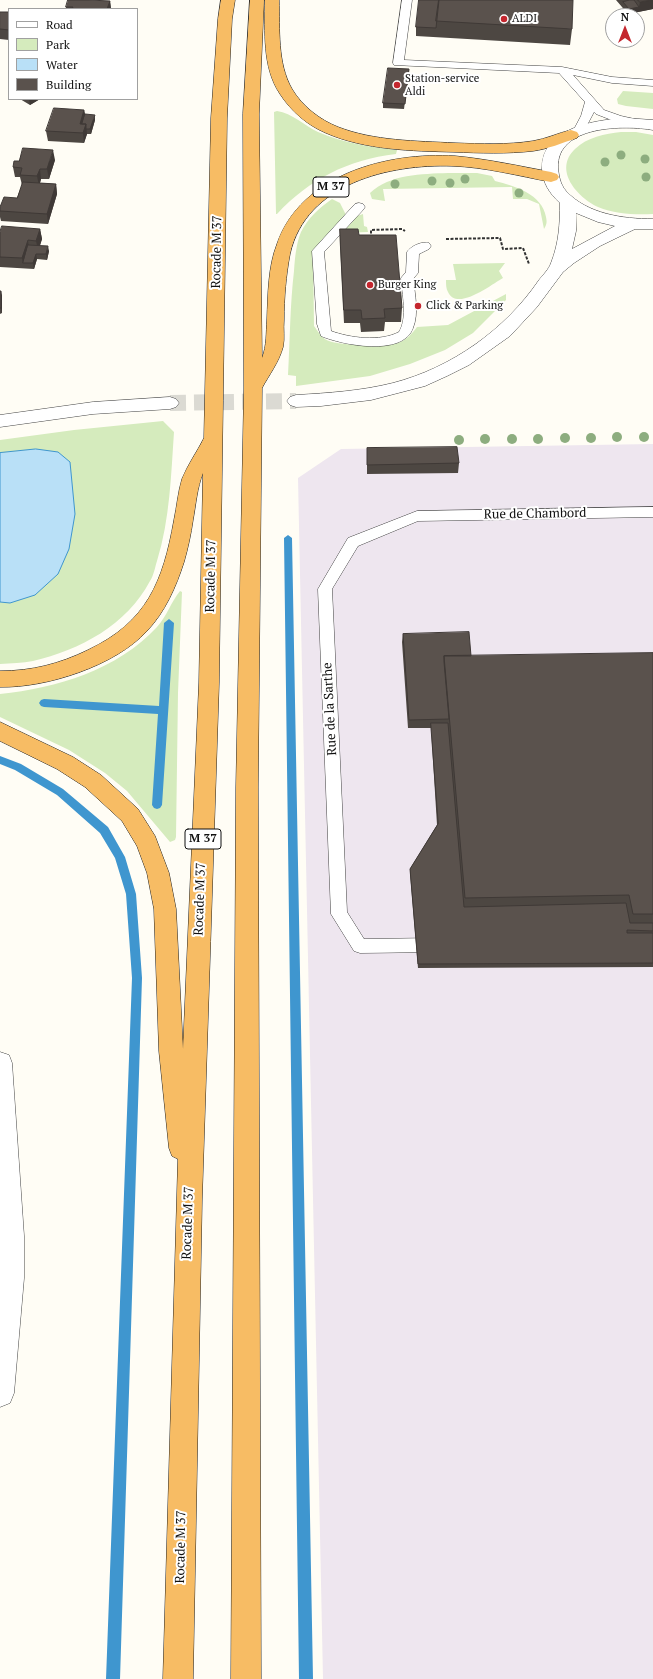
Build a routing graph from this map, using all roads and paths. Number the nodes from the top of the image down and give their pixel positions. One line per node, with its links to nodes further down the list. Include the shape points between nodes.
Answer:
1 (228, 0): 26 (highway, Rocade M 37 / M 37, via 219,118)
2 (257, 0): 22 (highway, M 37, via 251,114)
3 (272, 0): 10 (highway, via 274,54 282,86 301,110 332,130 388,142 480,149 536,146)
4 (406, 0): 5 (lane, via 398,63)
5 (562, 70): 6 (lane, via 612,80); 7 (lane)
6 (653, 83)
7 (591, 102): 8 (lane, via 607,115); 10 (lane, via 587,116)
8 (635, 122): 9 (street); 10 (street, via 611,123)
9 (653, 125)
10 (575, 133): 11 (street, via 560,144 553,154)
11 (551, 177): 12 (street, via 557,190); 22 (highway, M 37, via 471,163 410,162 365,172 321,194 297,219 285,243 280,265 274,348)
12 (568, 201): 14 (street, via 602,219); 21 (street, via 568,231)
13 (359, 207): 19 (lane, via 318,251 325,333 352,341 373,342 393,340 403,335 408,324 407,278 412,273 413,252)
14 (631, 224): 15 (street); 21 (street, via 597,241)
15 (653, 224)
16 (407, 232): 18 (path, via 402,229 371,230)
17 (446, 239): 20 (path, via 500,238 503,249 523,248)
18 (372, 242)
19 (425, 246)
20 (530, 265)
21 (559, 266): 23 (street, via 537,296 505,331 446,371 393,389 360,396)
22 (253, 389): 36 (highway, M 37, via 247,787)
23 (296, 401)
24 (170, 403): 25 (street, via 93,408)
25 (0, 421)
26 (214, 438): 29 (highway, M 37, via 193,474 176,557 162,594 140,626 114,647 57,672 29,678); 33 (highway, Rocade M 37 / M 37, via 209,683)
27 (653, 512): 28 (lane, Rue de Chambord)
28 (416, 516): 31 (lane, Rue de la Sarthe, via 353,542 325,589 339,914 360,946)
29 (0, 679)
30 (0, 731): 33 (highway, M 37, via 93,781 130,815 147,844 158,873 165,909 177,1125)
31 (455, 944)
32 (0, 1063): 34 (street, via 11,1236 11,1278)
33 (189, 1200): 35 (highway, Rocade M 37 / M 37)
34 (0, 1393)
35 (178, 1679)
36 (246, 1679)

